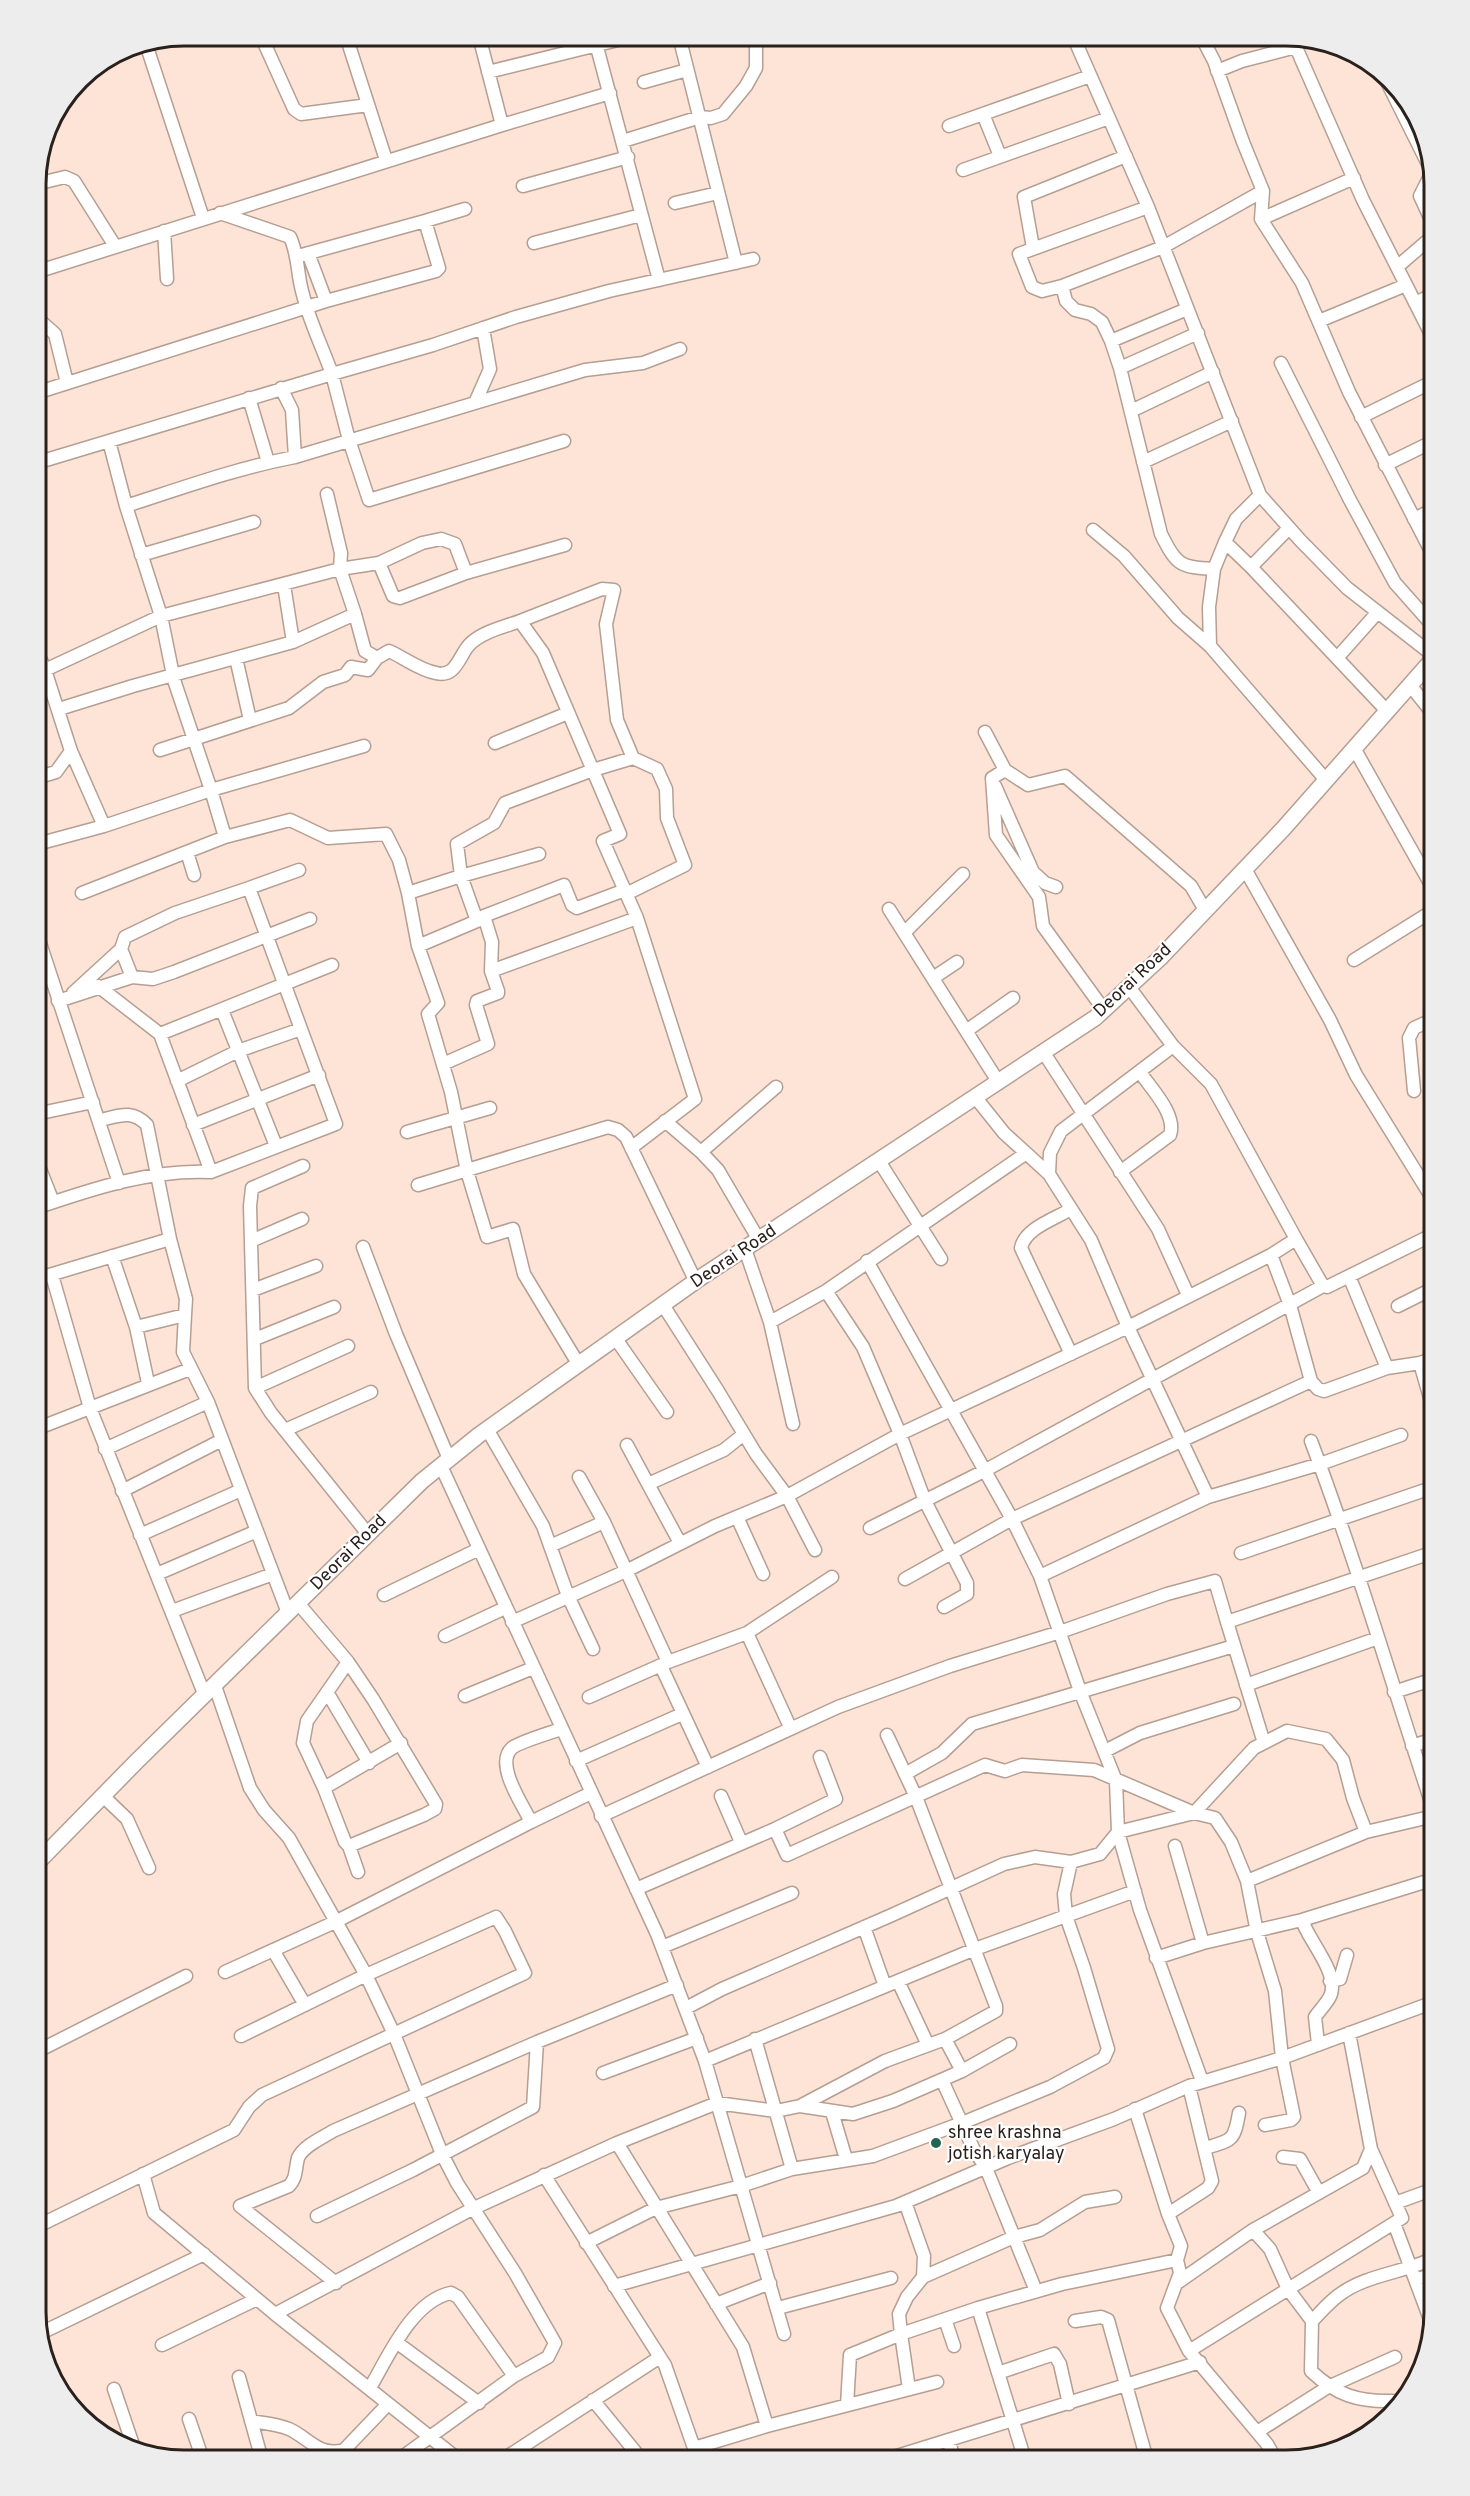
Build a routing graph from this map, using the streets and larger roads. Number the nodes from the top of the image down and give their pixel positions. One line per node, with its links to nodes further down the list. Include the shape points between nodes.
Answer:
1 (266, 46): 19 (street, via 294,109 301,114)
2 (349, 46): 19 (street)
3 (482, 46): 15 (street)
4 (576, 46): 15 (street)
5 (596, 46): 18 (street)
6 (682, 46): 13 (street)
7 (756, 47): 22 (street, via 756,68 746,86 723,114)
8 (1078, 47): 16 (street)
9 (1206, 47): 14 (street)
10 (1280, 47): 14 (street)
11 (1296, 47): 33 (street)
12 (148, 51): 45 (street)
13 (687, 70): 17 (street); 22 (street)
14 (1217, 71): 37 (street)
15 (488, 72): 24 (street)
16 (1090, 76): 21 (street); 23 (street)
17 (644, 82)
18 (610, 93): 24 (street); 27 (street)
19 (368, 105): 31 (street)
20 (1400, 108): 26 (street)
21 (983, 114): 25 (street); 28 (street)
22 (700, 117): 27 (street); 38 (street)
23 (1109, 118): 28 (street); 29 (street)
24 (502, 125): 31 (street)
25 (950, 126)
26 (1415, 139)
27 (623, 141): 30 (street)
28 (1000, 156): 32 (street)
29 (1126, 156): 41 (street); 53 (street, via 1024,197)
30 (628, 157): 35 (street); 44 (street)
31 (386, 160): 43 (street)
32 (963, 170)
33 (1354, 178): 46 (street); 57 (street)
34 (47, 181): 51 (street, via 65,177 74,181)
35 (523, 186)
36 (1424, 188): 40 (street, via 1420,196)
37 (1263, 191): 46 (street); 52 (street)
38 (718, 193): 39 (street); 56 (street)
39 (675, 203)
40 (1424, 205)
41 (1148, 207): 52 (street); 53 (street)
42 (465, 209): 47 (street)
43 (220, 213): 45 (street); 54 (street, via 290,237)
44 (641, 215): 49 (street); 60 (street)
45 (203, 218): 48 (street)
46 (1261, 219): 68 (street, via 1302,283)
47 (425, 220): 54 (street); 64 (street, via 439,268 436,271)
48 (164, 231): 51 (street); 59 (street)
49 (534, 243)
50 (1424, 244): 57 (street)
51 (115, 246): 58 (street)
52 (1163, 247): 62 (street); 67 (street)
53 (1033, 248): 62 (street, via 1019,254 1032,287 1042,291)
54 (303, 255): 64 (street); 66 (street, via 300,281)
55 (753, 258): 56 (street)
56 (735, 263): 60 (street)
57 (1397, 267): 61 (street)
58 (47, 268)
59 (167, 279)
60 (659, 280): 71 (street)
61 (1406, 285): 65 (street); 68 (street)
62 (1062, 286): 73 (street, via 1066,301 1075,310 1102,322)
63 (1424, 299): 65 (street)
64 (326, 301): 66 (street)
65 (1415, 303): 69 (street)
66 (308, 308): 78 (street); 79 (street)
67 (1187, 309): 72 (street); 73 (street)
68 (1319, 321): 86 (street)
69 (1424, 321)
70 (47, 327): 79 (street, via 55,334)
71 (483, 328): 78 (street); 84 (street, via 490,369)
72 (1197, 333): 76 (street); 77 (street)
73 (1111, 340): 76 (street)
74 (680, 349): 84 (street, via 643,363 585,370)
75 (1281, 363): 118 (street, via 1395,583)
76 (1120, 368): 85 (street)
77 (1213, 372): 85 (street); 87 (street)
78 (332, 374): 81 (street); 88 (street)
79 (67, 383): 82 (street)
80 (1424, 386): 86 (street)
81 (281, 388): 83 (street); 92 (street, via 292,410)
82 (47, 389)
83 (249, 398): 89 (street); 94 (street)
84 (475, 403): 88 (street)
85 (1131, 411): 95 (street)
86 (1362, 417): 96 (street)
87 (1232, 421): 95 (street); 98 (street)
88 (349, 440): 90 (street, via 369,500); 92 (street)
89 (109, 441): 93 (street); 99 (street)
90 (564, 441)
91 (1424, 446): 96 (street)
92 (295, 457): 94 (street)
93 (47, 460)
94 (268, 462): 99 (street)
95 (1143, 462): 112 (street, via 1161,534 1172,558 1188,567)
96 (1385, 465): 101 (street)
97 (327, 494): 111 (street, via 341,553)
98 (1260, 495): 103 (street); 106 (street, via 1236,519)
99 (126, 506): 108 (street)
100 (1424, 514): 101 (street)
101 (1414, 519): 105 (street)
102 (254, 522): 108 (street)
103 (1288, 528): 110 (street); 115 (street)
104 (1093, 530): 121 (street, via 1124,556 1178,618)
105 (1424, 538)
106 (1225, 542): 110 (street); 112 (street)
107 (565, 545): 113 (street)
108 (141, 555): 117 (street)
109 (379, 563): 111 (street); 113 (street, via 422,543 441,539 455,544); 113 (street, via 393,596 400,598)
110 (1251, 567): 125 (street)
111 (340, 569): 114 (street); 116 (street)
112 (1214, 569): 121 (street, via 1209,607)
113 (466, 573)
114 (284, 585): 117 (street); 120 (street)
115 (1377, 613): 122 (street); 125 (street)
116 (355, 614): 120 (street); 124 (street, via 365,651)
117 (161, 616): 126 (street); 128 (street)
118 (1424, 616)
119 (520, 621): 124 (street, via 477,637 446,674 416,666 389,651); 134 (street, via 543,653); 143 (street, via 602,589 614,590 606,624 617,720)
120 (293, 642): 123 (street)
121 (1210, 646): 148 (street)
122 (1424, 649)
123 (236, 658): 128 (street); 135 (street)
124 (377, 658): 135 (street, via 368,670 351,667 345,675 323,682 289,708)
125 (1336, 658): 133 (street)
126 (47, 668)
127 (1424, 669): 130 (street, Deorai Road)
128 (173, 675): 132 (street); 137 (street)
129 (47, 685): 132 (street)
130 (1410, 685): 131 (street); 133 (street, Deorai Road)
131 (1424, 702)
132 (59, 709): 142 (street)
133 (1387, 711): 140 (street, Deorai Road)
134 (568, 713): 138 (street); 144 (street)
135 (250, 720): 137 (street)
136 (985, 732): 145 (street)
137 (193, 740): 141 (street); 149 (street)
138 (495, 743)
139 (364, 746): 149 (street)
140 (1354, 748): 148 (street, Deorai Road); 157 (street)
141 (160, 750)
142 (72, 751): 146 (street, via 56,772); 150 (street)
143 (633, 758): 144 (street); 163 (street, via 657,769 666,789 667,818 685,865)
144 (593, 770): 160 (street, via 505,803 494,824 457,844); 163 (street, via 620,834 603,841)
145 (1005, 770): 147 (street); 167 (street, via 1028,785 1065,776 1191,886)
146 (47, 775)
147 (992, 778): 161 (street, via 1033,872); 189 (street, via 996,835 1039,897 1042,926)
148 (1326, 780): 155 (street, Deorai Road)
149 (211, 790): 150 (street); 151 (street)
150 (104, 826): 152 (street)
151 (225, 837): 153 (street); 165 (street, via 290,820 328,838 386,834 399,860)
152 (47, 841)
153 (187, 852): 159 (street); 164 (street)
154 (539, 854): 160 (street)
155 (1245, 869): 167 (street, Deorai Road); 228 (street, via 1330,1020 1356,1076)
156 (299, 870): 162 (street)
157 (1424, 872)
158 (963, 874): 172 (street)
159 (194, 875)
160 (461, 876): 165 (street); 171 (street)
161 (1056, 887)
162 (249, 888): 173 (street); 175 (street, via 174,913 125,937)
163 (625, 892): 169 (street); 171 (street, via 577,908 564,885)
164 (82, 893)
165 (408, 893): 174 (street)
166 (889, 909): 172 (street)
167 (1205, 910): 185 (street, Deorai Road)
168 (1424, 916): 177 (street)
169 (637, 918): 180 (street); 212 (street, via 695,1099)
170 (310, 919): 173 (street)
171 (481, 919): 174 (street); 180 (street, via 492,942)
172 (904, 933): 182 (street)
173 (268, 936): 181 (street, via 153,979); 183 (street)
174 (418, 946): 197 (street, via 438,1003 428,1014)
175 (122, 949): 181 (street); 186 (street)
176 (47, 956): 186 (street)
177 (1354, 960)
178 (957, 962): 182 (street)
179 (332, 965): 183 (street)
180 (491, 971): 197 (street, via 498,993 477,1001 476,1005 488,1044)
181 (132, 977): 184 (street)
182 (933, 978): 192 (street)
183 (284, 984): 188 (street); 191 (street)
184 (98, 986): 186 (street); 193 (street)
185 (1129, 987): 189 (street, Deorai Road); 194 (street)
186 (64, 998): 206 (street)
187 (1013, 998): 192 (street)
188 (222, 1010): 193 (street); 195 (street)
189 (1104, 1010): 196 (street, Deorai Road)
190 (1424, 1024): 203 (street, via 1414,1028 1409,1038)
191 (301, 1029): 195 (street); 199 (street)
192 (966, 1031): 201 (street)
193 (160, 1034): 200 (street)
194 (1173, 1046): 198 (street); 236 (street, via 1211,1084)
195 (238, 1051): 200 (street); 205 (street)
196 (1044, 1053): 201 (street, Deorai Road); 209 (street)
197 (443, 1064): 210 (street)
198 (1140, 1072): 209 (street); 223 (street, via 1170,1116 1172,1127 1170,1135)
199 (319, 1075): 205 (street); 215 (street, via 336,1124)
200 (177, 1081): 213 (street)
201 (999, 1083): 204 (street, Deorai Road)
202 (776, 1087): 217 (street)
203 (1414, 1091)
204 (976, 1098): 218 (street); 219 (street, Deorai Road)
205 (257, 1099): 213 (street); 215 (street)
206 (93, 1102): 208 (street); 211 (street)
207 (490, 1108): 210 (street)
208 (47, 1112)
209 (1084, 1116): 223 (street); 224 (street, via 1061,1131 1050,1153)
210 (456, 1117): 214 (street); 221 (street)
211 (99, 1120): 225 (street, via 128,1114 139,1117 147,1125); 226 (street)
212 (665, 1121): 216 (street); 217 (street)
213 (193, 1125): 222 (street)
214 (407, 1132)
215 (276, 1146): 222 (street)
216 (631, 1148): 221 (street, via 626,1137 608,1127); 250 (street)
217 (701, 1152): 238 (street, via 718,1170)
218 (1025, 1154): 224 (street); 234 (street)
219 (879, 1161): 234 (street); 238 (street, Deorai Road)
220 (303, 1166): 239 (street, via 252,1188)
221 (468, 1171): 227 (street); 270 (street, via 487,1237 513,1229 524,1274)
222 (211, 1172): 225 (street)
223 (1120, 1172): 255 (street, via 1158,1229)
224 (1049, 1174): 232 (street)
225 (158, 1176): 226 (street); 235 (street)
226 (119, 1183): 230 (street)
227 (418, 1185)
228 (1424, 1185)
229 (47, 1186): 230 (street)
230 (53, 1202): 231 (street)
231 (47, 1204)
232 (1071, 1209): 263 (street, via 1091,1240); 267 (street, via 1029,1233 1021,1248)
233 (302, 1219): 239 (street)
234 (919, 1225): 244 (street); 245 (street)
235 (170, 1239): 243 (street); 260 (street, via 186,1299)
236 (1296, 1239): 242 (street); 251 (street)
237 (1424, 1239): 249 (street)
238 (759, 1240): 241 (street, Deorai Road)
239 (251, 1241): 252 (street)
240 (363, 1246): 295 (street)
241 (745, 1249): 250 (street, Deorai Road); 261 (street)
242 (1271, 1255): 255 (street); 257 (street)
243 (112, 1256): 247 (street); 262 (street)
244 (941, 1260)
245 (867, 1261): 253 (street); 281 (street)
246 (316, 1266): 252 (street)
247 (52, 1275): 248 (street); 280 (street)
248 (46, 1276)
249 (1349, 1276): 251 (street); 272 (street)
250 (696, 1282): 256 (street, Deorai Road)
251 (1323, 1287): 257 (street)
252 (253, 1290): 265 (street)
253 (826, 1291): 261 (street); 288 (street, via 863,1347)
254 (1424, 1293): 258 (street)
255 (1188, 1295): 263 (street)
256 (663, 1305): 264 (street, Deorai Road); 287 (street)
257 (1290, 1305): 274 (street); 275 (street)
258 (1398, 1306)
259 (334, 1307): 265 (street)
260 (185, 1316): 262 (street); 271 (street, via 183,1352)
261 (770, 1322): 283 (street)
262 (136, 1327): 276 (street)
263 (1128, 1327): 267 (street); 274 (street)
264 (616, 1338): 270 (street, Deorai Road); 282 (street)
265 (255, 1339): 277 (street)
266 (348, 1346): 277 (street)
267 (1071, 1354): 281 (street)
268 (1424, 1362): 269 (street)
269 (1420, 1363): 272 (street); 273 (street)
270 (579, 1365): 286 (street, Deorai Road)
271 (190, 1368): 276 (street); 279 (street)
272 (1387, 1368): 275 (street, via 1324,1391)
273 (1424, 1377)
274 (1153, 1380): 290 (street); 297 (street)
275 (1311, 1381): 290 (street)
276 (148, 1383): 280 (street)
277 (255, 1388): 285 (street)
278 (371, 1392): 285 (street)
279 (208, 1402): 291 (street); 294 (street)
280 (90, 1407): 284 (street); 294 (street)
281 (951, 1410): 288 (street); 297 (street)
282 (667, 1412)
283 (793, 1424)
284 (46, 1425)
285 (285, 1430): 312 (street)
286 (488, 1430): 295 (street, Deorai Road); 315 (street, via 543,1526)
287 (744, 1434): 299 (street, via 724,1450); 303 (street)
288 (900, 1434): 303 (street); 305 (street)
289 (1401, 1436): 296 (street)
290 (1181, 1439): 304 (street); 308 (street)
291 (222, 1440): 300 (street); 301 (street)
292 (1311, 1441): 296 (street)
293 (627, 1445): 299 (street)
294 (105, 1449): 301 (street)
295 (445, 1462): 312 (street, Deorai Road); 316 (street)
296 (1320, 1464): 304 (street); 307 (street)
297 (984, 1471): 305 (street); 308 (street)
298 (579, 1477): 309 (street)
299 (648, 1484): 314 (street)
300 (242, 1490): 311 (street); 313 (street)
301 (122, 1491): 313 (street)
302 (1424, 1491): 307 (street)
303 (787, 1496): 306 (street); 317 (street)
304 (1208, 1497): 325 (street)
305 (925, 1501): 310 (street); 319 (street)
306 (736, 1517): 314 (street); 324 (street)
307 (1339, 1518): 318 (street); 327 (street)
308 (1012, 1519): 319 (street); 325 (street)
309 (604, 1522): 315 (street); 321 (street)
310 (870, 1528)
311 (257, 1531): 322 (street); 323 (street)
312 (368, 1534): 332 (street, Deorai Road)
313 (140, 1535): 322 (street)
314 (680, 1543): 321 (street)
315 (550, 1546): 330 (street)
316 (479, 1550): 329 (street); 333 (street)
317 (815, 1550)
318 (1241, 1553)
319 (951, 1554): 328 (street); 331 (street, via 968,1589 962,1598)
320 (1424, 1555): 327 (street)
321 (626, 1571): 330 (street); 344 (street)
322 (157, 1574): 334 (street)
323 (273, 1574): 332 (street); 334 (street)
324 (763, 1574)
325 (1040, 1576): 337 (street)
326 (832, 1577): 338 (street)
327 (1360, 1577): 336 (street); 340 (street)
328 (905, 1579)
329 (384, 1595)
330 (568, 1596): 335 (street); 342 (street)
331 (944, 1607)
332 (293, 1608): 343 (street); 348 (street, Deorai Road)
333 (505, 1608): 335 (street); 339 (street)
334 (172, 1611): 348 (street)
335 (512, 1622): 345 (street)
336 (1227, 1622): 337 (street, via 1215,1581); 341 (street)
337 (1060, 1632): 349 (street); 356 (street, via 950,1666)
338 (747, 1633): 344 (street); 356 (street)
339 (445, 1636)
340 (1378, 1638): 347 (street); 351 (street)
341 (1234, 1646): 347 (street); 349 (street)
342 (593, 1650)
343 (348, 1662): 350 (street); 360 (street)
344 (664, 1664): 353 (street); 355 (street)
345 (533, 1668): 352 (street); 357 (street)
346 (1424, 1683): 351 (street)
347 (1246, 1685): 361 (street)
348 (210, 1691): 373 (street, Deorai Road); 398 (street, via 250,1788 288,1838)
349 (1080, 1691): 363 (street); 368 (street, via 972,1724 942,1753)
350 (327, 1692): 366 (street); 371 (street, via 308,1721 303,1743)
351 (1394, 1692): 362 (street)
352 (465, 1695)
353 (589, 1697)
354 (1234, 1704): 363 (street, via 1140,1733)
355 (682, 1714): 365 (street); 367 (street)
356 (790, 1727): 367 (street)
357 (561, 1729): 365 (street); 379 (street, via 512,1748 506,1758 506,1770)
358 (887, 1735): 368 (street)
359 (1424, 1742): 362 (street)
360 (401, 1743): 366 (street); 384 (street, via 436,1804 435,1809)
361 (1264, 1743): 376 (street, via 1254,1748); 382 (street, via 1287,1731 1326,1739 1343,1760)
362 (1412, 1746): 370 (street)
363 (1105, 1751): 369 (street)
364 (820, 1757): 380 (street, via 836,1799)
365 (576, 1761): 372 (street)
366 (369, 1763): 371 (street)
367 (708, 1767): 377 (street)
368 (905, 1774): 375 (street)
369 (1116, 1781): 375 (street, via 1094,1770 1022,1765 1005,1771 985,1765); 376 (street); 381 (street)
370 (1424, 1781)
371 (324, 1788): 384 (street)
372 (591, 1792): 377 (street); 379 (street)
373 (103, 1796): 386 (street, Deorai Road); 388 (street, via 127,1819)
374 (721, 1797): 383 (street)
375 (916, 1797): 380 (street, via 787,1855); 393 (street)
376 (1194, 1813): 381 (street); 390 (street, via 1215,1818 1231,1842)
377 (601, 1816): 392 (street)
378 (1424, 1818): 382 (street)
379 (531, 1822): 398 (street)
380 (775, 1829): 383 (street)
381 (1118, 1832): 387 (street, via 1100,1854); 394 (street)
382 (1366, 1832): 390 (street)
383 (741, 1842): 392 (street)
384 (349, 1846): 389 (street)
385 (1175, 1846): 401 (street)
386 (46, 1850)
387 (1071, 1862): 393 (street, via 1035,1857 1004,1864); 396 (street, via 1064,1894)
388 (149, 1868)
389 (358, 1872)
390 (1247, 1881): 400 (street)
391 (1424, 1882): 397 (street)
392 (636, 1889): 402 (street)
393 (950, 1890): 399 (street); 404 (street)
394 (1135, 1891): 396 (street); 406 (street)
395 (792, 1893): 402 (street)
396 (1066, 1916): 404 (street); 442 (street, via 1108,2049 1104,2058 1050,2087)
397 (1302, 1920): 400 (street); 411 (street, via 1305,1933 1320,1951)
398 (336, 1922): 403 (street); 408 (street)
399 (864, 1928): 413 (street); 416 (street)
400 (1257, 1932): 401 (street); 428 (street, via 1275,1991)
401 (1203, 1943): 406 (street)
402 (662, 1947): 412 (street)
403 (273, 1950): 407 (street); 414 (street)
404 (975, 1950): 410 (street); 422 (street, via 996,2011)
405 (1347, 1955): 411 (street, via 1340,1979)
406 (1156, 1958): 433 (street)
407 (225, 1972)
408 (366, 1975): 414 (street); 418 (street); 418 (street, via 496,1917 505,1930 525,1973)
409 (186, 1977): 427 (street)
410 (898, 1981): 413 (street); 426 (street)
411 (1330, 1981): 425 (street, via 1331,1994 1315,2017)
412 (677, 1986): 416 (street); 423 (street)
413 (885, 1986): 421 (street)
414 (305, 2005): 419 (street)
415 (1424, 2006): 417 (street)
416 (686, 2008): 420 (street)
417 (1349, 2033): 425 (street); 446 (street)
418 (394, 2034): 435 (street); 452 (street, via 262,2094 234,2130)
419 (241, 2036)
420 (697, 2038): 429 (street); 431 (street)
421 (755, 2039): 429 (street); 439 (street)
422 (945, 2039): 426 (street); 430 (street)
423 (537, 2042): 435 (street); 447 (street, via 532,2107)
424 (1010, 2044): 430 (street)
425 (1318, 2044): 428 (street)
426 (928, 2045): 437 (street, via 885,2061)
427 (46, 2047)
428 (1282, 2058): 433 (street); 443 (street, via 1294,2117)
429 (705, 2061): 436 (street)
430 (962, 2071): 432 (street)
431 (603, 2073)
432 (942, 2080): 440 (street, via 853,2114); 442 (street)
433 (1202, 2081): 434 (street)
434 (1189, 2085): 438 (street); 445 (street)
435 (417, 2094): 447 (street); 479 (street, via 333,2131 304,2149 295,2180 289,2186 240,2206)
436 (717, 2103): 439 (street); 444 (street); 454 (street)
437 (801, 2106): 439 (street); 440 (street)
438 (1135, 2109): 450 (street); 462 (street)
439 (776, 2111): 451 (street)
440 (832, 2112): 449 (street)
441 (1239, 2113): 445 (street, via 1236,2135)
442 (962, 2123): 449 (street, via 873,2156); 450 (street)
443 (1265, 2125)
444 (617, 2143): 453 (street); 460 (street)
445 (1205, 2148): 462 (street, via 1212,2181 1208,2188)
446 (1371, 2149): 455 (street, via 1363,2168); 459 (street)
447 (442, 2154): 461 (street); 463 (street)
448 (1283, 2157): 455 (street, via 1300,2159)
449 (846, 2159): 451 (street)
450 (986, 2168): 458 (street); 467 (street)
451 (792, 2169): 454 (street)
452 (142, 2174): 464 (street); 470 (street, via 153,2213)
453 (544, 2175): 461 (street); 468 (street)
454 (741, 2186): 460 (street); 469 (street)
455 (1319, 2193): 466 (street)
456 (1424, 2193): 459 (street)
457 (1115, 2197): 467 (street, via 1085,2202 1040,2230)
458 (905, 2202): 469 (street); 476 (street, via 924,2256)
459 (1395, 2204): 465 (street, via 1402,2218)
460 (656, 2208): 468 (street); 473 (street)
461 (472, 2209): 479 (street); 505 (street, via 515,2272 555,2343 548,2357)
462 (1168, 2214): 471 (street, via 1181,2246)
463 (316, 2216)
464 (46, 2222)
465 (1394, 2223): 474 (street); 483 (street)
466 (1253, 2230): 481 (street); 483 (street, via 1270,2249)
467 (1014, 2237): 476 (street); 484 (street)
468 (586, 2243): 482 (street)
469 (758, 2245): 473 (street); 480 (street)
470 (204, 2254): 485 (street); 494 (street)
471 (1177, 2260): 481 (street); 484 (street)
472 (1424, 2263): 474 (street)
473 (691, 2265): 482 (street); 487 (street)
474 (1410, 2265): 478 (street); 493 (street, via 1357,2284 1338,2295)
475 (891, 2277): 488 (street)
476 (923, 2277): 496 (street, via 899,2314)
477 (1424, 2277): 478 (street)
478 (1416, 2279): 486 (street)
479 (336, 2283): 490 (street)
480 (770, 2283): 487 (street); 488 (street)
481 (1177, 2283): 500 (street, via 1167,2308)
482 (614, 2286): 501 (street)
483 (1288, 2289): 493 (street); 500 (street)
484 (1036, 2291): 489 (street)
485 (257, 2299): 490 (street); 498 (street)
486 (1424, 2302)
487 (716, 2304): 522 (street, via 743,2347)
488 (778, 2308): 495 (street)
489 (978, 2308): 491 (street); 504 (street)
490 (275, 2314): 510 (street)
491 (945, 2319): 496 (street); 499 (street)
492 (1075, 2321): 508 (street, via 1101,2317 1108,2320)
493 (1312, 2321): 509 (street, via 1311,2371)
494 (48, 2330)
495 (784, 2334)
496 (901, 2334): 511 (street); 518 (street, via 850,2355)
497 (396, 2342): 505 (street, via 411,2319 451,2293 458,2297); 510 (street); 515 (street)
498 (162, 2345)
499 (954, 2346)
500 (1189, 2351): 503 (street)
501 (660, 2357): 513 (street); 522 (street, via 694,2448)
502 (1395, 2357): 509 (street)
503 (1200, 2362): 508 (street); 523 (street)
504 (998, 2373): 517 (street, via 1054,2354); 521 (street)
505 (514, 2376): 515 (street)
506 (239, 2377): 520 (street)
507 (937, 2382): 511 (street)
508 (1126, 2386): 517 (street); 538 (street)
509 (1328, 2387): 514 (street, via 1370,2401); 523 (street)
510 (370, 2388): 516 (street)
511 (909, 2389): 518 (street)
512 (114, 2390): 525 (street)
513 (593, 2400): 533 (street); 534 (street)
514 (1390, 2401)
515 (479, 2403): 524 (street)
516 (388, 2404): 524 (street); 530 (street)
517 (1069, 2404): 521 (street)
518 (847, 2405): 522 (street)
519 (189, 2419): 527 (street)
520 (251, 2421): 528 (street); 529 (street, via 289,2428)
521 (1013, 2421): 526 (street); 537 (street)
522 (767, 2426)
523 (1257, 2432): 539 (street)
524 (430, 2437): 531 (street); 532 (street)
525 (131, 2438)
526 (948, 2440): 535 (street); 536 (street)
527 (199, 2449)
528 (259, 2449)
529 (318, 2449)
530 (345, 2449)
531 (413, 2449)
532 (445, 2449)
533 (520, 2449)
534 (633, 2449)
535 (918, 2450)
536 (951, 2450)
537 (1021, 2450)
538 (1144, 2450)
539 (1269, 2450)

